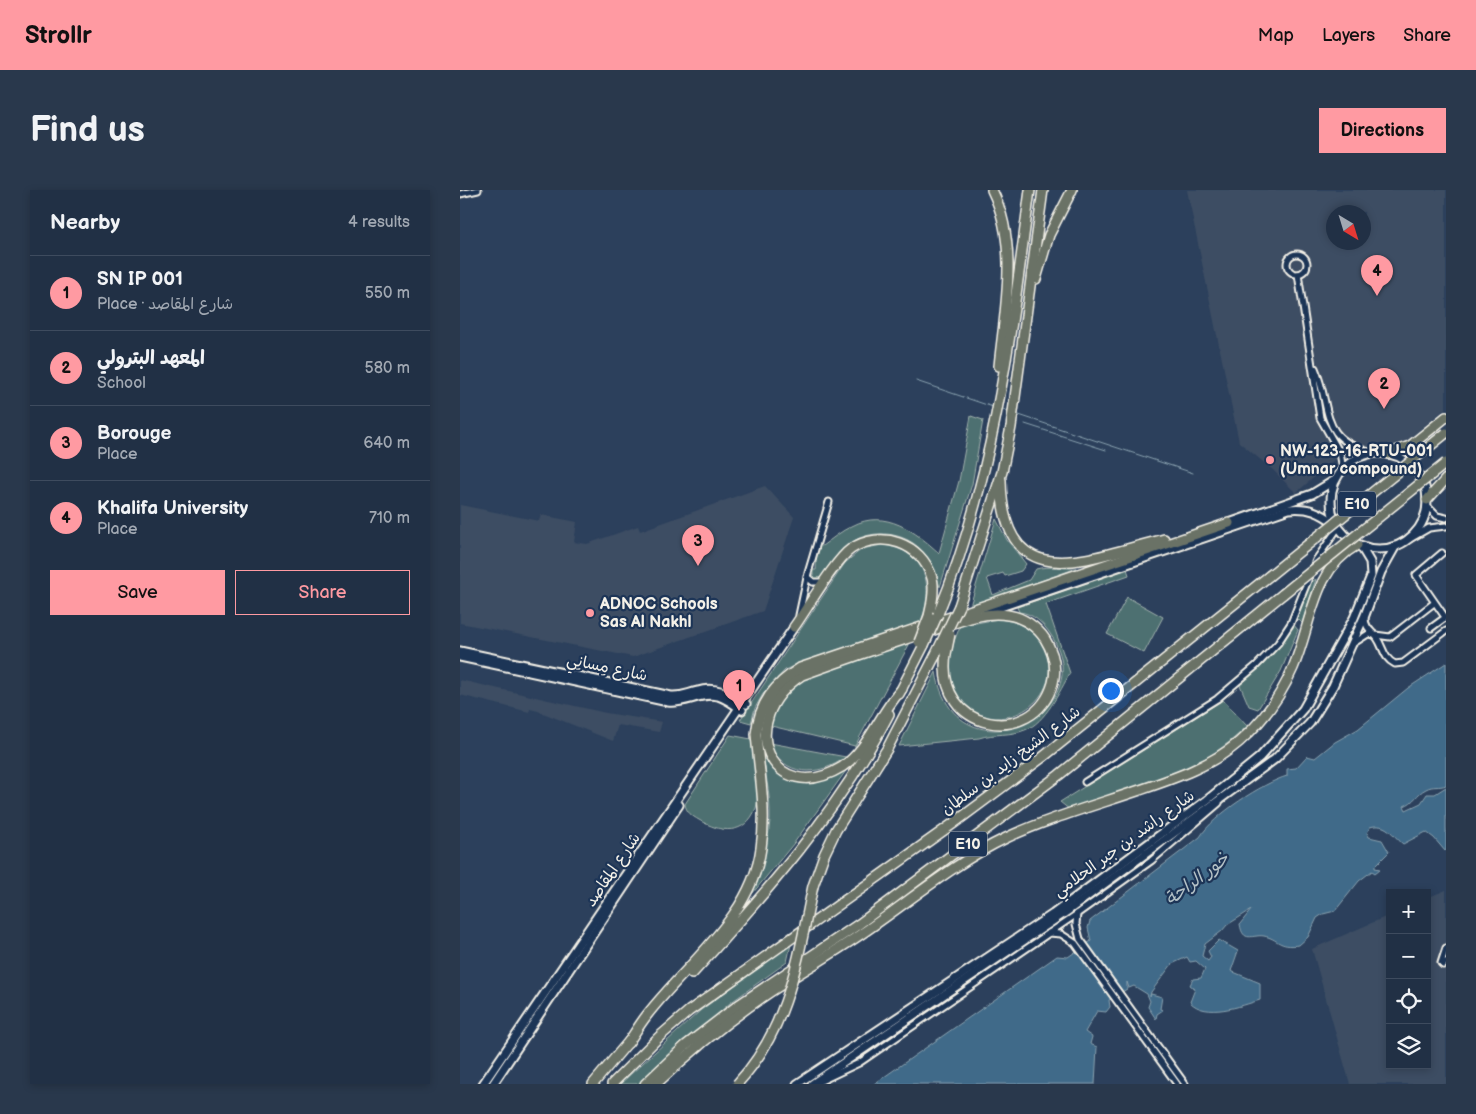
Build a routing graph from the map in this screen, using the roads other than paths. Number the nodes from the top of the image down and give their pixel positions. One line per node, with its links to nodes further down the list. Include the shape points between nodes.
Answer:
1 (478, 190): 6 (street)
2 (992, 190): 10 (highway, via 1002,214 1008,256 999,370)
3 (1030, 190): 10 (highway)
4 (1043, 190): 8 (highway)
5 (1072, 190): 8 (highway, via 1042,256)
6 (460, 194)
7 (1298, 274): 9 (street)
8 (1020, 362): 17 (highway)
9 (1314, 366): 13 (street, via 1334,430 1354,448); 16 (street, via 1320,418 1340,453)
10 (1002, 380): 34 (highway, via 982,484 970,527)
11 (1446, 417): 14 (highway, via 1410,446)
12 (1446, 433): 66 (highway, شارع الشيخ زايد بن سلطان / E10, bridge, via 1043,757 689,1011)
13 (1373, 453): 14 (main road); 16 (main road)
14 (1388, 454): 21 (main road, via 1416,470 1422,479)
15 (1446, 463): 67 (highway, E10, bridge, via 1051,781 858,924 737,1006 685,1046)
16 (1343, 469): 19 (main road)
17 (1002, 472): 23 (highway, via 1003,509 1008,528 1023,549 1050,561 1077,561); 33 (highway)
18 (1446, 479): 21 (highway)
19 (1336, 480): 23 (main road, via 1312,494); 24 (main road, via 1330,502)
20 (829, 502): 30 (street)
21 (1427, 503): 22 (street, via 1437,516); 26 (main road, via 1418,531)
22 (1446, 518)
23 (1229, 523): 49 (highway, via 800,668 785,677 765,700)
24 (1337, 526): 27 (main road, via 1346,538); 37 (main road, via 1314,510 1289,508); 53 (street, via 1316,560 1291,623 1278,643 1256,666 1217,699)
25 (1446, 526): 26 (street, via 1429,528)
26 (1408, 540): 28 (main road)
27 (1359, 546): 28 (main road, via 1378,550); 42 (main road, شارع راشد بن جبر الحلامي, via 1370,562 1371,576); 68 (highway, via 1346,551 1331,565 1283,689 1239,742 1185,774 1041,824 985,849 747,1008 703,1041)
28 (1395, 547): 35 (main road, شارع راشد بن جبر الحلامي, via 1381,572)
29 (1442, 553): 32 (street, via 1416,575)
30 (807, 577): 31 (street, via 817,583); 38 (street)
31 (826, 582): 34 (highway, via 849,550 869,541 893,540 910,548 928,568 934,588); 38 (highway)
32 (1434, 603): 36 (street); 41 (street, via 1396,634 1386,637)
33 (960, 606): 37 (highway, bridge, via 944,672 948,690 960,708 978,720 997,724 1017,721 1035,710 1048,694 1055,672 1052,651 1041,633 1032,624 1010,615); 69 (highway, bridge, via 887,749 824,855 813,886 792,986 782,1015 755,1061)
34 (934, 615): 50 (highway, bridge, via 902,688)
35 (1365, 615): 41 (street, via 1366,626); 43 (main road, شارع راشد بن جبر الحلامي)
36 (1446, 617): 39 (street)
37 (962, 621): 49 (highway, via 802,675 784,688)
38 (794, 627): 48 (main road, شارع المقاصد)
39 (1431, 628)
40 (1446, 631): 41 (street, via 1403,663 1395,664 1386,658)
41 (1373, 634): 43 (street, via 1364,635)
42 (1341, 643): 47 (main road, via 1325,682 1326,687); 70 (main road, شارع راشد بن جبر الحلامي, via 1303,709 1246,769 1053,914)
43 (1354, 643): 47 (main road, شارع راشد بن جبر الحلامي)
44 (460, 651): 46 (main road, شارع مِسانِي)
45 (460, 657): 46 (main road, شارع مِسانِي)
46 (524, 668): 48 (main road, شارع مِسانِي, via 673,702 712,695)
47 (1333, 686): 54 (main road, شارع راشد بن جبر الحلامي, via 1296,738)
48 (743, 706): 52 (main road, شارع المقاصد)
49 (761, 723): 51 (highway)
50 (869, 742): 51 (highway, via 843,766 806,778 785,772); 60 (highway, via 856,770 790,864)
51 (760, 743): 60 (highway, via 764,821 755,872 731,917 647,1015)
52 (712, 751): 63 (main road, شارع المقاصد); 64 (main road, شارع المقاصد)
53 (1085, 782)
54 (1238, 788): 55 (street, via 1151,861); 61 (main road, شارع راشد بن جبر الحلامي, via 1069,910)
55 (1077, 914): 56 (street); 57 (street)
56 (1049, 932): 57 (street); 62 (street)
57 (1077, 941): 72 (street); 73 (street)
58 (1446, 948): 59 (street, via 1441,963 1444,965)
59 (1446, 962)
60 (628, 1043): 65 (highway)
61 (869, 1046): 62 (main road, via 851,1062); 71 (main road, شارع راشد بن جبر الحلامي)
62 (851, 1067): 71 (street)
63 (483, 1084)
64 (493, 1084)
65 (593, 1084)
66 (612, 1084)
67 (645, 1084)
68 (656, 1084)
69 (737, 1084)
70 (797, 1084)
71 (813, 1084)
72 (1177, 1084)
73 (1185, 1084)

